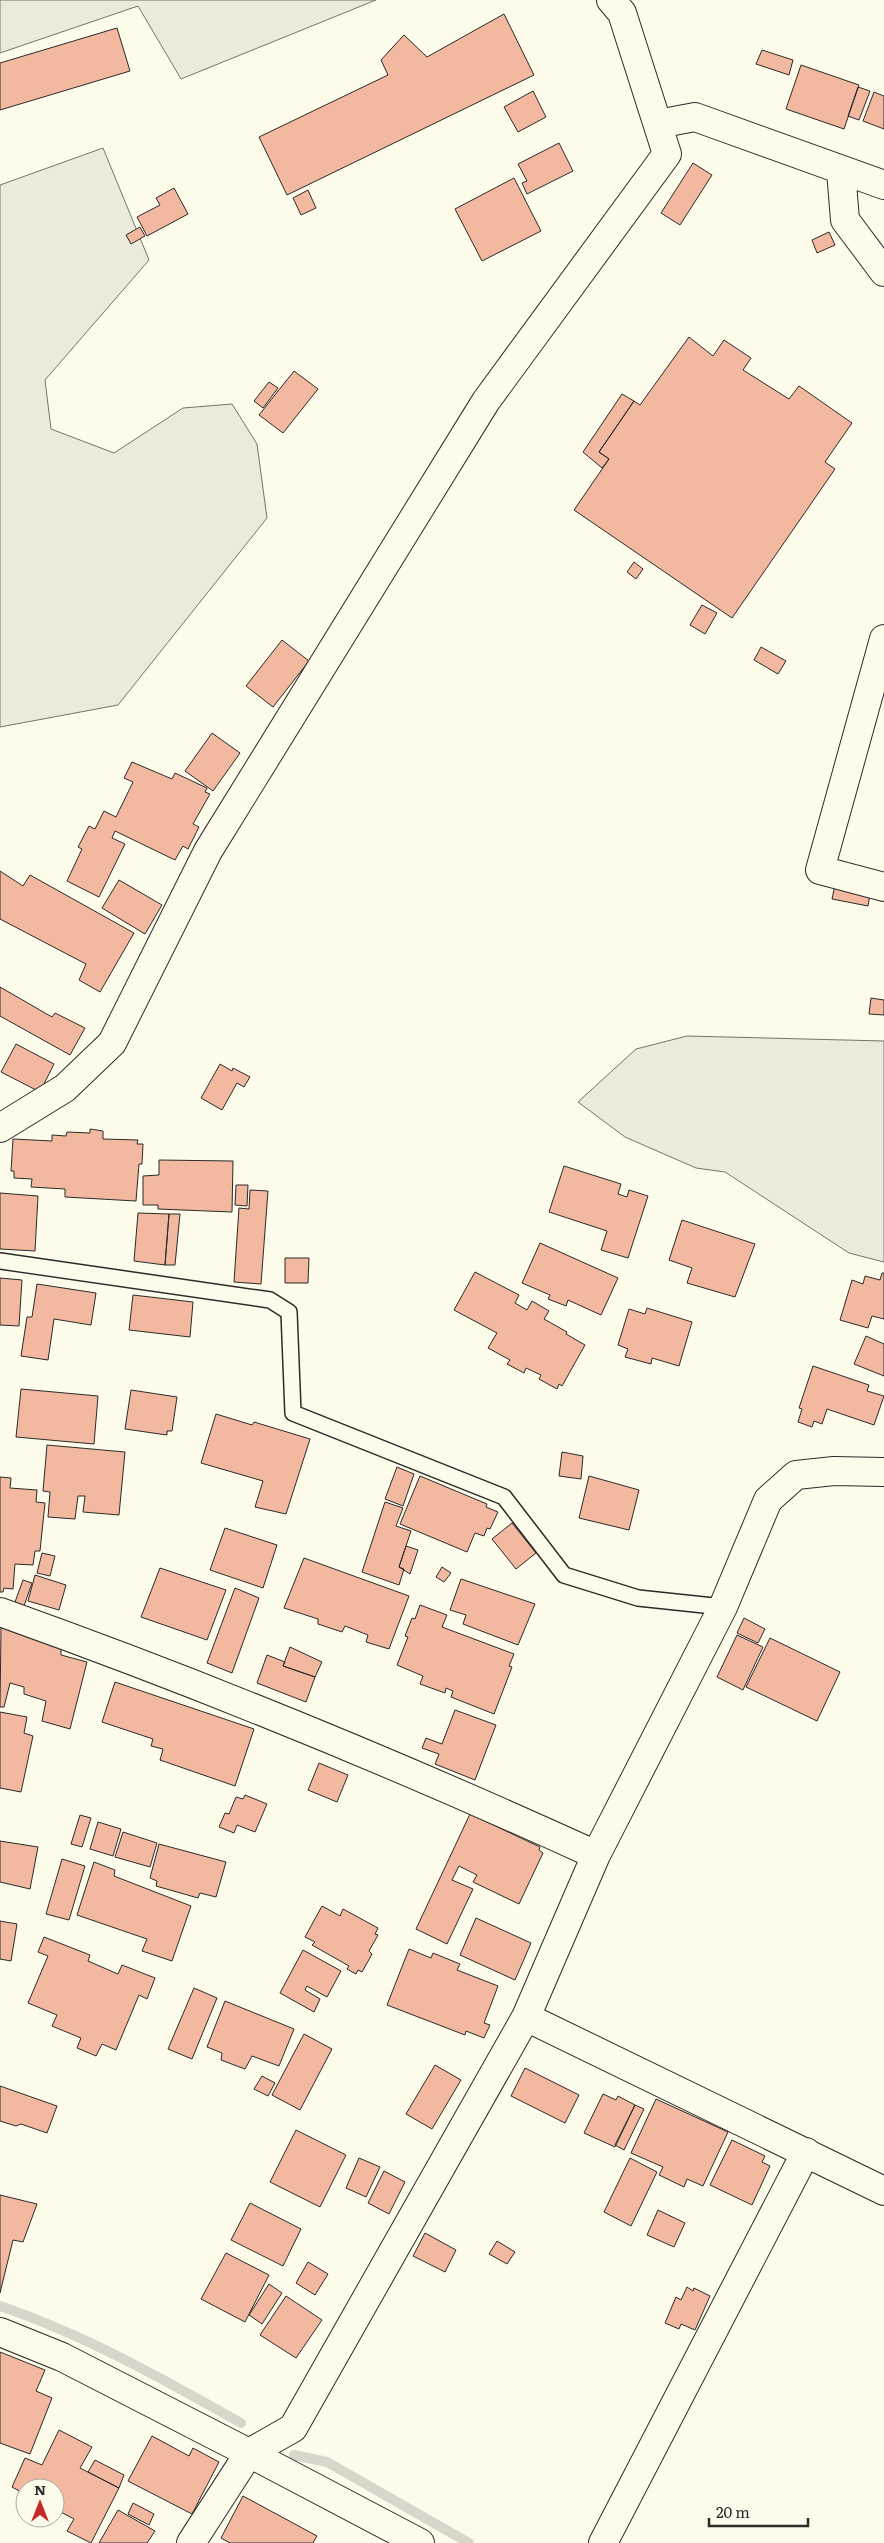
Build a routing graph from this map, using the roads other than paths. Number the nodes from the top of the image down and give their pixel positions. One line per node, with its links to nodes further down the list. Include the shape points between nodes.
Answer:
1 (611, 0): 2 (street, via 622,13)
2 (658, 124): 3 (street, via 695,118); 8 (street, via 667,154 486,401 208,851 112,1043 65,1088)
3 (841, 171): 4 (street); 5 (street, via 846,220)
4 (884, 186)
5 (884, 272)
6 (884, 639): 7 (street, via 820,870)
7 (884, 887)
8 (0, 1128)
9 (0, 1261): 11 (lane, via 270,1300 289,1312 293,1413 504,1497 564,1575 638,1598)
10 (884, 1472): 11 (street, via 834,1471 796,1475 768,1500)
11 (723, 1607): 13 (street)
12 (0, 1612): 13 (street, via 244,1704 458,1792)
13 (596, 1855): 14 (street)
14 (526, 2017): 15 (street); 18 (street, via 293,2428)
15 (806, 2152): 16 (street); 21 (street)
16 (884, 2191)
17 (0, 2332): 18 (street, via 62,2357)
18 (249, 2453): 19 (street); 20 (street)
19 (191, 2543)
20 (420, 2543)
21 (603, 2543)

